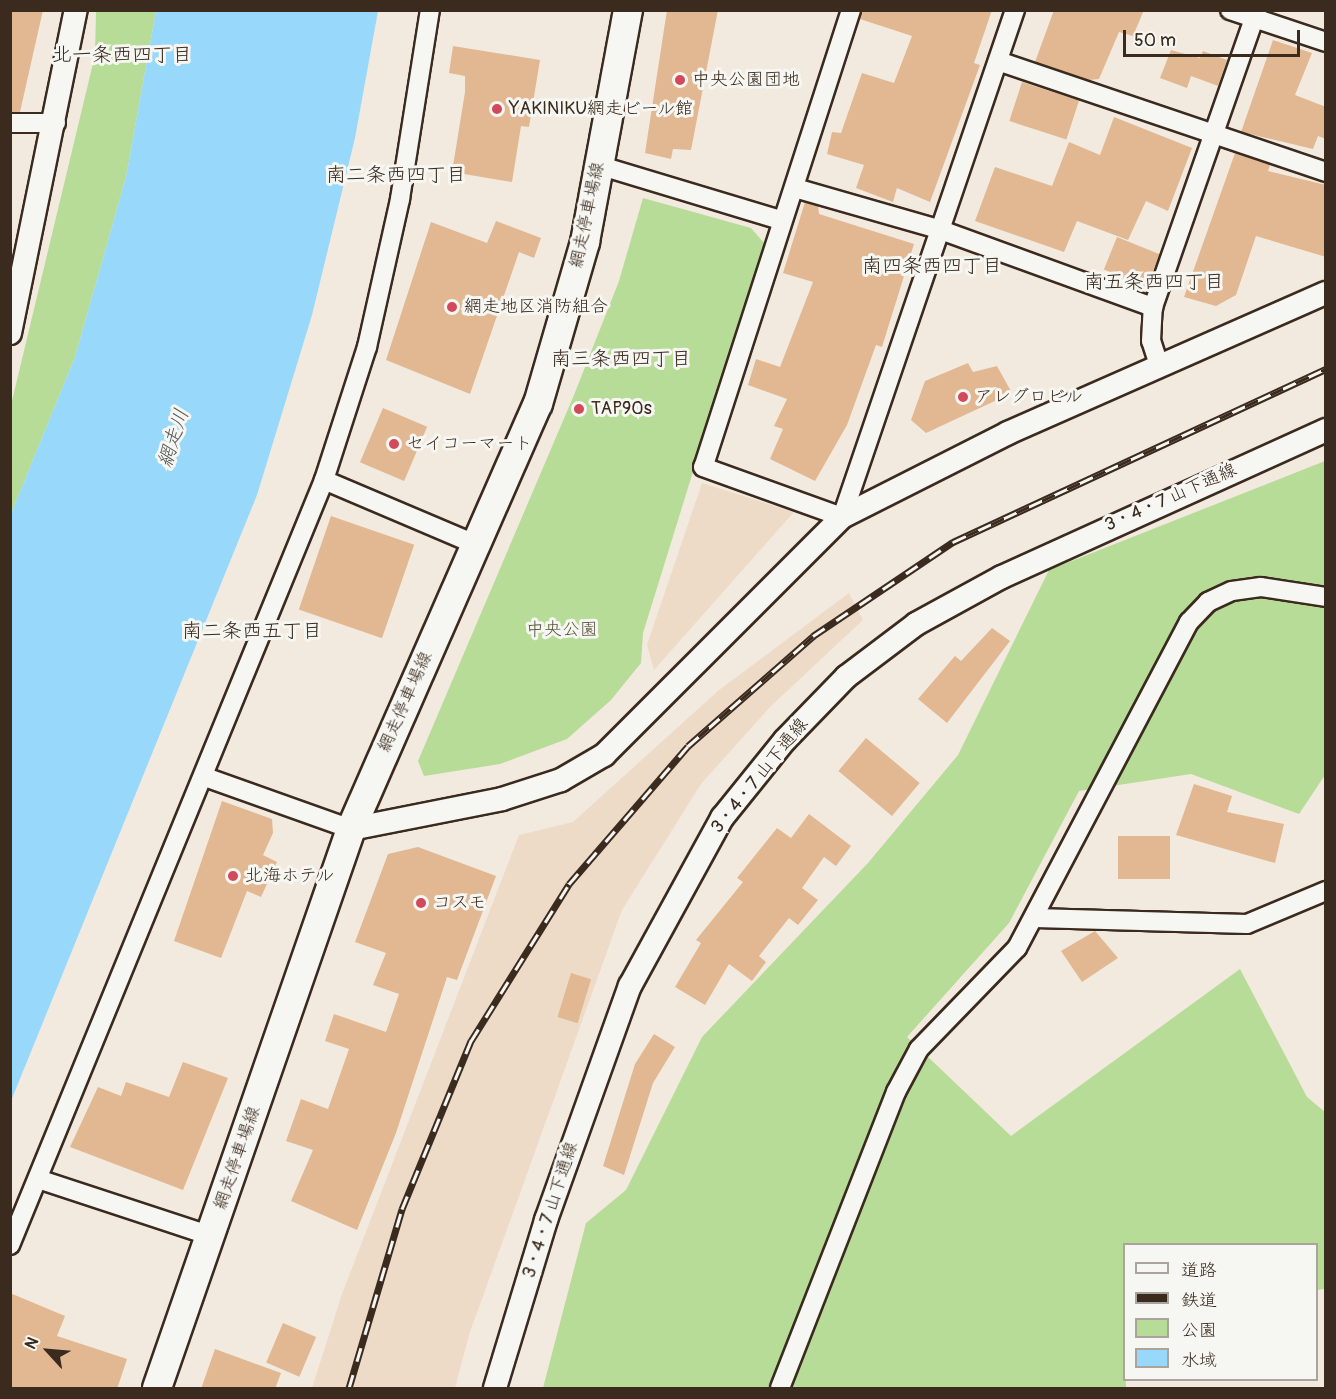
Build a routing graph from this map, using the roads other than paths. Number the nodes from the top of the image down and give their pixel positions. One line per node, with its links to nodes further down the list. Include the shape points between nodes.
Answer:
1 (76, 10): 11 (street)
2 (430, 10): 23 (street, via 400,199 372,324)
3 (628, 10): 13 (main road, 網走停車場線)
4 (851, 10): 15 (street)
5 (1015, 10): 9 (street)
6 (1230, 10): 7 (street)
7 (1256, 14): 8 (street); 12 (street)
8 (1326, 42)
9 (998, 61): 12 (street); 17 (street)
10 (10, 123): 11 (street)
11 (56, 123): 20 (street)
12 (1214, 134): 14 (street); 19 (street)
13 (598, 165): 16 (street); 25 (main road, 網走停車場線, via 585,242 538,404)
14 (1326, 172)
15 (795, 188): 16 (street); 17 (street)
16 (780, 220): 24 (street, via 703,466)
17 (941, 230): 19 (street); 24 (street)
18 (1326, 293): 21 (street)
19 (1153, 307): 21 (street, via 1151,341)
20 (10, 333)
21 (1159, 365): 24 (street)
22 (1326, 430): 35 (street, 3・4・7 山下通線, via 1023,566 916,624 846,677 785,740 722,818 630,986 550,1209)
23 (324, 480): 25 (street); 27 (street)
24 (842, 517): 28 (street, via 604,755 561,780 502,799)
25 (475, 544): 28 (main road, 網走停車場線)
26 (1326, 597): 30 (street, via 1261,587 1232,591 1208,602 1189,622)
27 (205, 777): 28 (street); 31 (street)
28 (351, 829): 32 (main road, 網走停車場線)
29 (1326, 891): 30 (street, via 1247,924)
30 (1035, 918): 36 (street, via 1017,948 919,1049 896,1092)
31 (38, 1179): 32 (street); 33 (street)
32 (211, 1236): 34 (main road, 網走停車場線)
33 (10, 1245)
34 (157, 1389)
35 (495, 1389)
36 (780, 1389)

